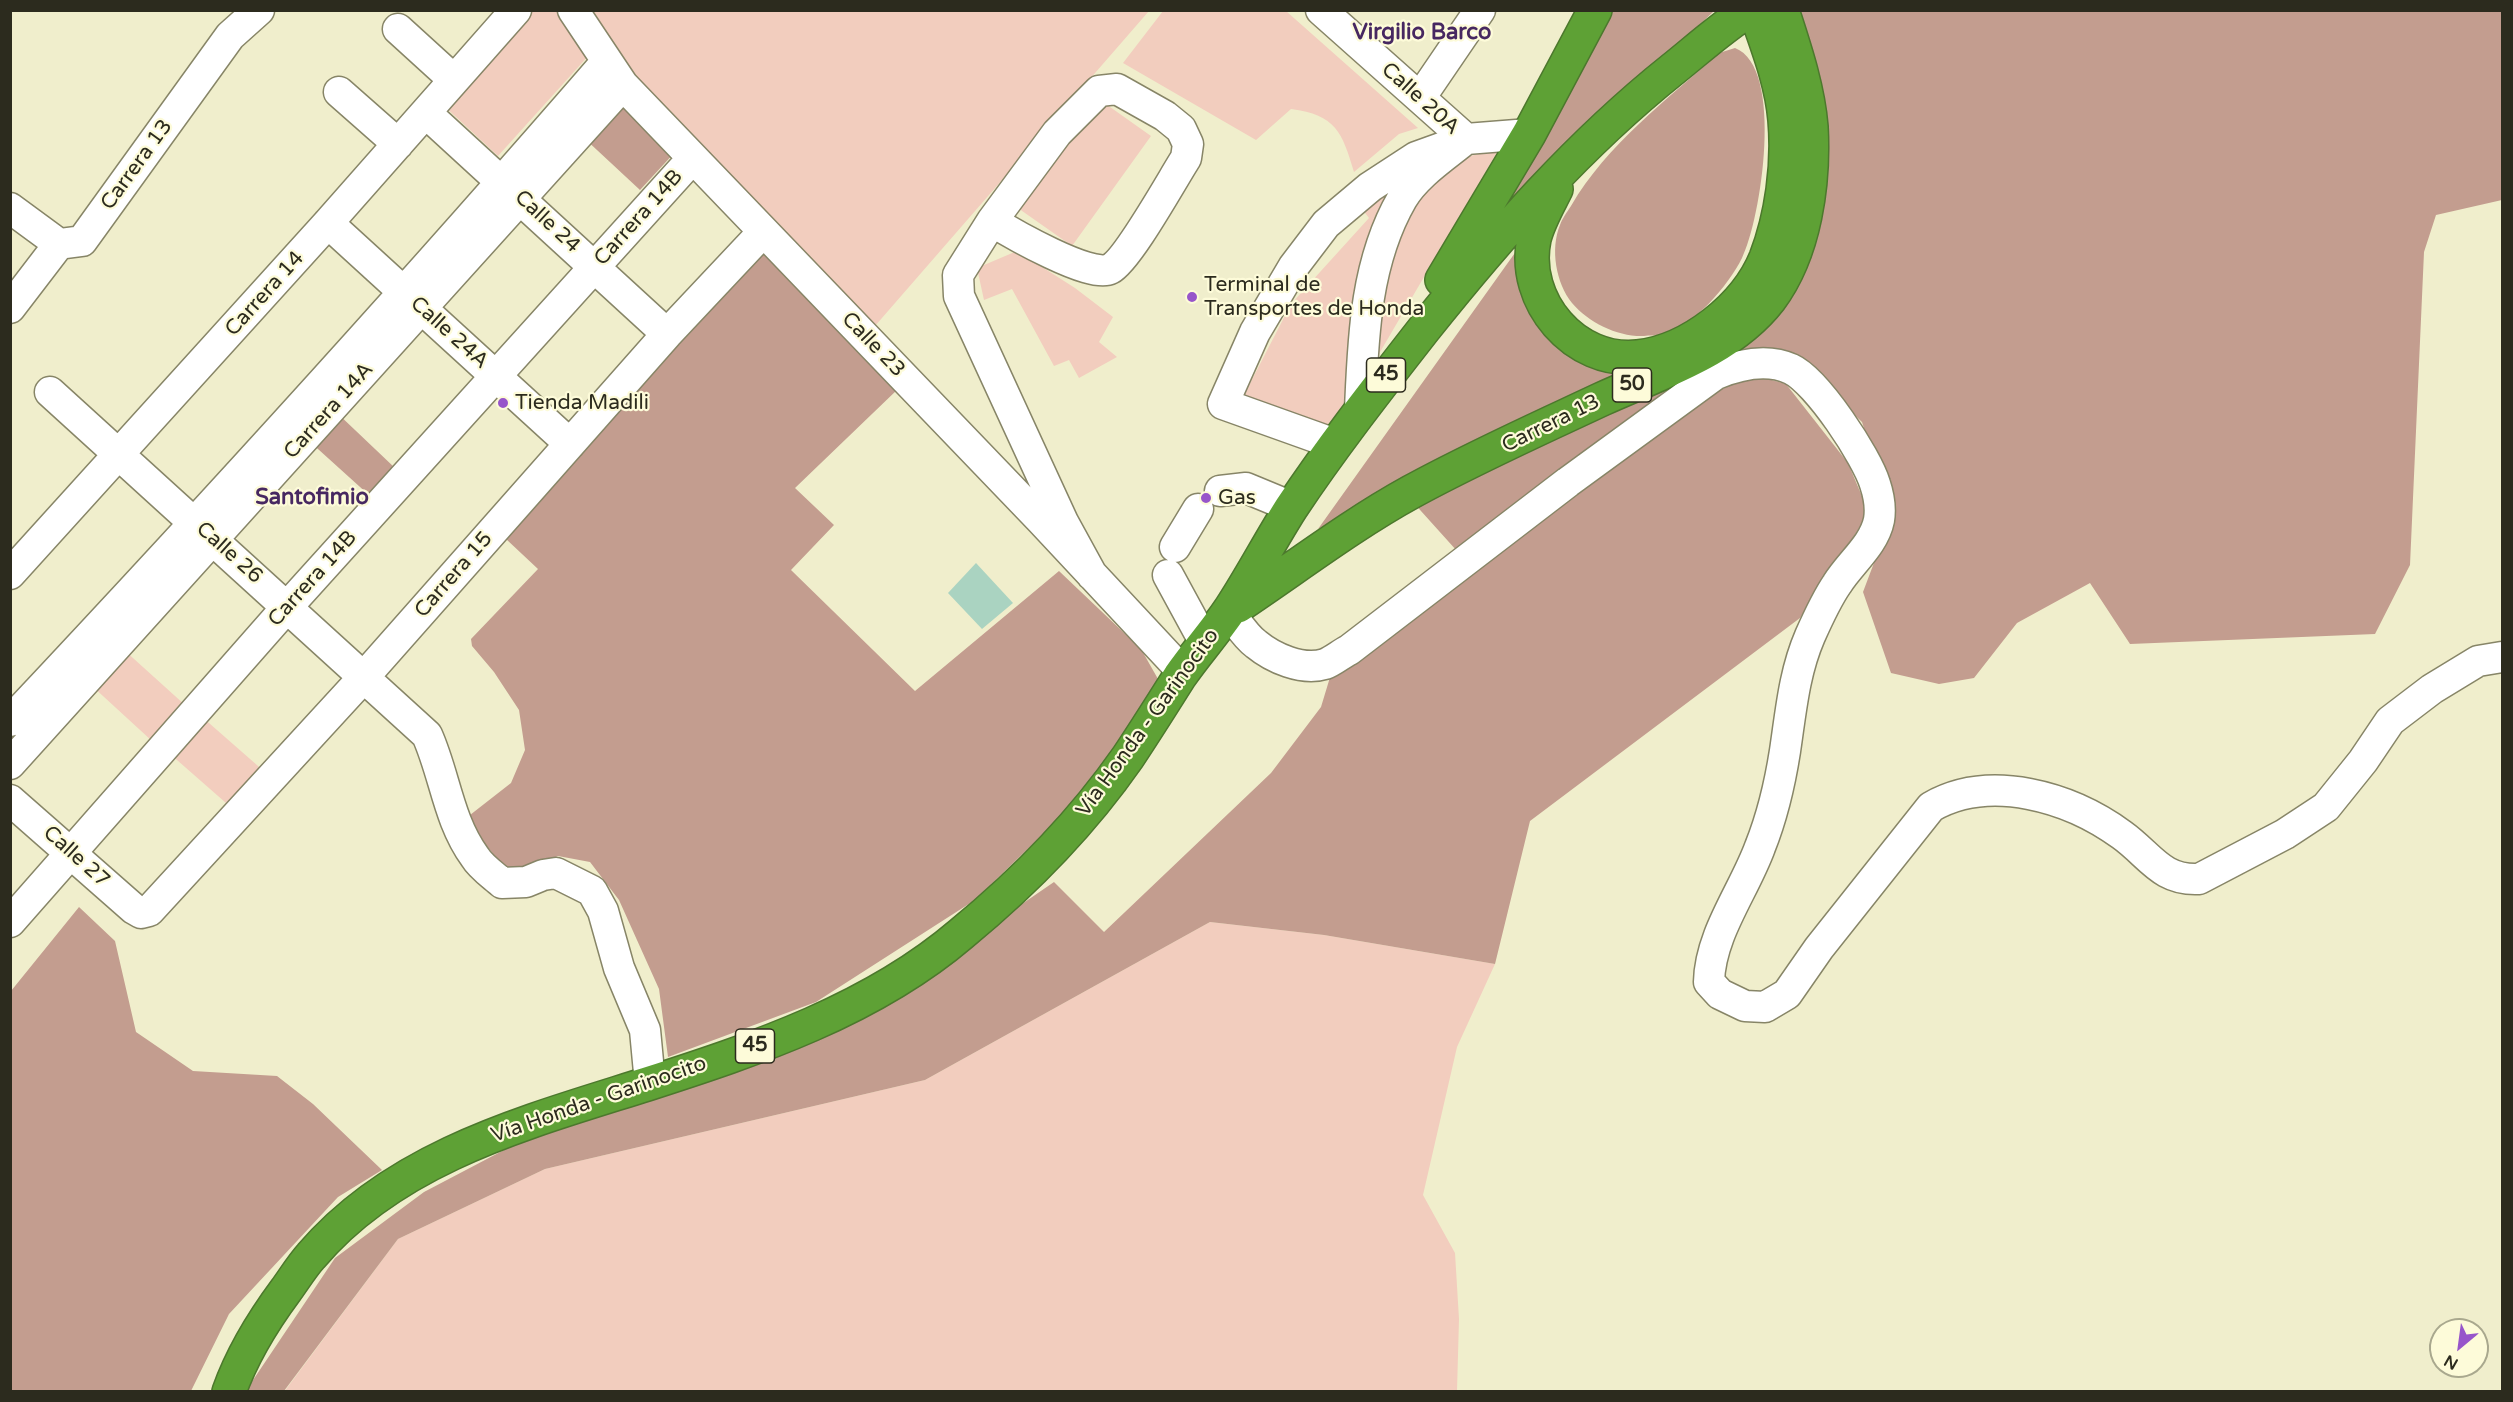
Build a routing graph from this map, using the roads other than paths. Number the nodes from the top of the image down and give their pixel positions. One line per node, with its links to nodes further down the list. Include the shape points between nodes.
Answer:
1 (259, 10): 25 (street, Carrera 13, via 230,36 82,241)
2 (573, 10): 10 (street, Calle 23)
3 (1480, 10): 13 (street)
4 (1595, 10): 15 (highway)
5 (1782, 10): 42 (highway, Carrera 13 / 50, via 1811,126 1810,182 1790,264 1770,298 1742,328 1709,350 1411,492)
6 (1324, 11): 13 (street, Calle 20A)
7 (509, 13): 11 (street, Carrera 14)
8 (1746, 14): 18 (highway, 50, via 1648,89); 18 (highway, 50, via 1770,55 1785,119 1782,189 1765,260 1748,288 1701,334 1671,350 1637,357 1609,356 1584,346 1558,327 1540,300 1533,266 1534,240)
9 (398, 29): 11 (street)
10 (615, 73): 19 (street, Calle 23); 20 (street, Carrera 14A)
11 (454, 80): 14 (street, Carrera 14)
12 (339, 92): 17 (street)
13 (1420, 98): 16 (street, Calle 20A)
14 (426, 113): 17 (street, Carrera 14); 20 (street, Calle 24)
15 (1529, 134): 16 (street); 30 (highway)
16 (1466, 139): 33 (street, via 1402,198 1385,238 1371,283 1364,329); 35 (street, via 1416,157 1370,187 1326,224 1294,266 1256,332 1223,404)
17 (398, 144): 23 (street, Carrera 14)
18 (1572, 158): 30 (highway, Vía Honda - Garinocito / 45, via 1468,272)
19 (692, 159): 24 (street, Calle 23); 26 (street, Carrera 14B)
20 (513, 190): 26 (street, Calle 24); 27 (street, Carrera 14A)
21 (10, 208): 25 (street)
22 (992, 221): 22 (street, via 1071,262 1100,271 1112,269 1137,237 1186,158 1188,144 1181,129 1165,116 1117,89 1099,91 1057,133); 40 (street, via 958,274 959,296 1063,522)
23 (328, 223): 27 (street, Calle 24A); 36 (street, Carrera 14)
24 (763, 232): 29 (street, Carrera 15); 40 (street, Calle 23)
25 (59, 244): 28 (street)
26 (595, 267): 29 (street, Calle 24); 31 (street, Carrera 14B)
27 (413, 300): 31 (street, Calle 24A); 38 (street, Carrera 14A)
28 (10, 308)
29 (667, 334): 34 (street, Carrera 15)
30 (1389, 371): 33 (highway, Vía Honda - Garinocito / 45)
31 (498, 377): 34 (street, Calle 24A); 41 (street, Carrera 14B)
32 (50, 392): 36 (street, Calle 26)
33 (1360, 410): 35 (highway, Vía Honda - Garinocito / 45)
34 (570, 444): 46 (street, Carrera 15)
35 (1335, 444): 37 (highway, Vía Honda - Garinocito / 45)
36 (120, 455): 38 (street, Calle 26); 39 (street, Carrera 14)
37 (1292, 507): 42 (highway, Vía Honda - Garinocito / 45); 43 (street, via 1246,488 1209,500 1171,561)
38 (204, 531): 41 (street, Calle 26); 47 (street, Carrera 14A); 48 (street, Carrera 14A)
39 (10, 574)
40 (1092, 575): 45 (street, Calle 23)
41 (288, 606): 46 (street, Calle 26); 50 (street, Carrera 14B)
42 (1228, 612): 43 (highway, Vía Honda - Garinocito / 45); 44 (street, via 1255,644 1277,656 1295,664 1327,663 1716,374 1735,366 1775,364 1802,376 1840,422 1875,483 1879,522 1871,540 1832,591 1798,666 1785,753 1761,847 1709,965 1709,982 1720,994 1745,1006 1765,1007 1787,994 1931,807 1946,798 1987,791 2049,799 2101,821 2170,876 2199,879 2285,834 2326,807 2390,721 2478,661)
43 (1205, 643): 45 (highway, Vía Honda - Garinocito / 45)
44 (2502, 657)
45 (1183, 672): 53 (highway, Vía Honda - Garinocito / 45, via 1126,760 1074,825 958,937 838,1014)
46 (363, 678): 51 (street, Carrera 15, via 149,911); 53 (street, Calle 26, via 427,735 458,828 476,859 502,883 526,882 556,873 592,891 603,911 619,968 645,1030)
47 (10, 721)
48 (10, 764)
49 (10, 800): 50 (street, Calle 27)
50 (71, 853): 51 (street, Calle 27); 52 (street, Carrera 14B)
51 (141, 913)
52 (10, 922)
53 (651, 1083): 54 (highway, Vía Honda - Garinocito / 45, via 546,1115 457,1150 422,1167 373,1200 310,1256 268,1316)
54 (229, 1392)

